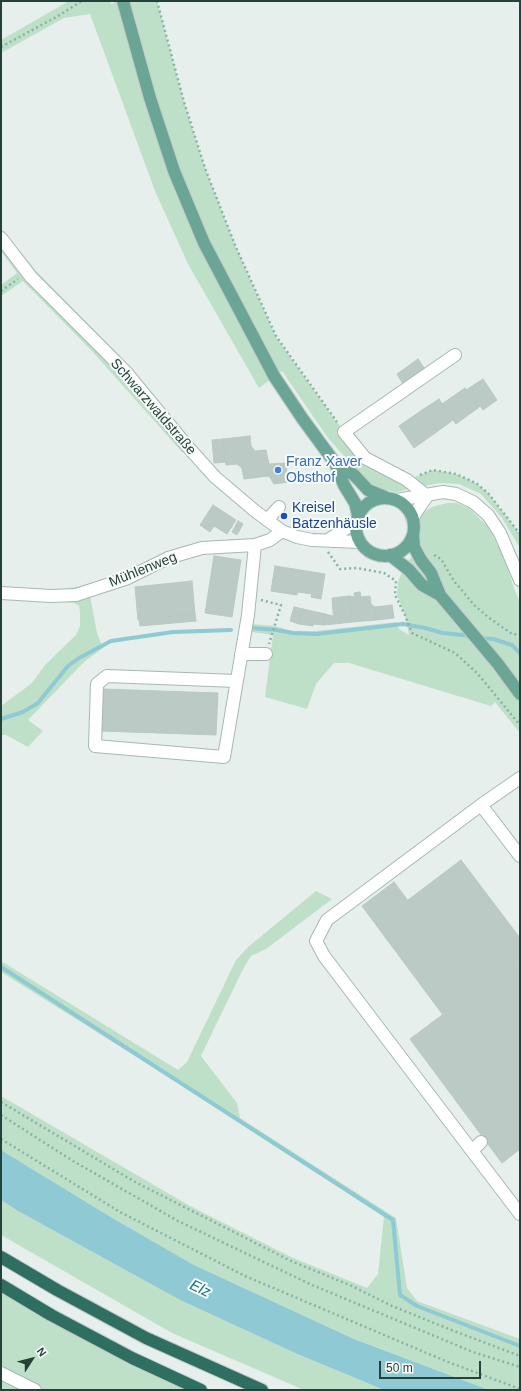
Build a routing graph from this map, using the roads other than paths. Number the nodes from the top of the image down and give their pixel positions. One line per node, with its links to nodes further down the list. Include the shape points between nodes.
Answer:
1 (123, 1): 4 (main road, via 150,98 174,170 204,243 274,376)
2 (1, 238): 10 (street, Schwarzwaldstraße, via 27,272 126,372 215,477)
3 (455, 355): 5 (street, via 344,432 365,458 407,480)
4 (335, 463): 6 (main road, via 354,475 368,490); 9 (main road, via 344,485 356,504)
5 (427, 496): 6 (street); 8 (street); 17 (street, via 443,492 456,494 473,502 488,515 500,533)
6 (392, 499): 8 (main road, via 406,508); 9 (main road, via 375,499 369,502)
7 (279, 507): 10 (street)
8 (412, 518): 12 (main road)
9 (357, 519): 13 (street); 14 (main road, via 356,529)
10 (267, 520): 11 (street, Schwarzwaldstraße)
11 (282, 531): 13 (street, Schwarzwaldstraße, via 297,537); 15 (street, Mühlenweg, via 270,540)
12 (413, 535): 16 (main road, via 402,550); 19 (main road, via 414,547 431,573)
13 (326, 540): 14 (street, Schwarzwaldstraße)
14 (360, 542): 16 (main road, via 373,554)
15 (255, 545): 18 (street, Mühlenweg, via 202,548 168,558 128,578 76,595); 20 (street)
16 (390, 555): 19 (main road, via 409,570 422,585)
17 (520, 580)
18 (1, 593)
19 (440, 595): 23 (main road)
20 (241, 654): 21 (street); 22 (street)
21 (266, 654)
22 (237, 681): 22 (street, via 107,676 97,684 95,746 224,757)
23 (520, 694)
24 (520, 778): 25 (street)
25 (481, 805): 26 (street); 27 (street, via 327,920 316,941 324,956 476,1146)
26 (520, 856)
27 (520, 1214)
28 (1, 1257): 33 (highway, via 146,1338)
29 (1, 1285): 32 (highway, via 132,1358)
30 (1, 1373): 31 (street)
31 (35, 1390)
32 (200, 1390)
33 (262, 1390)

